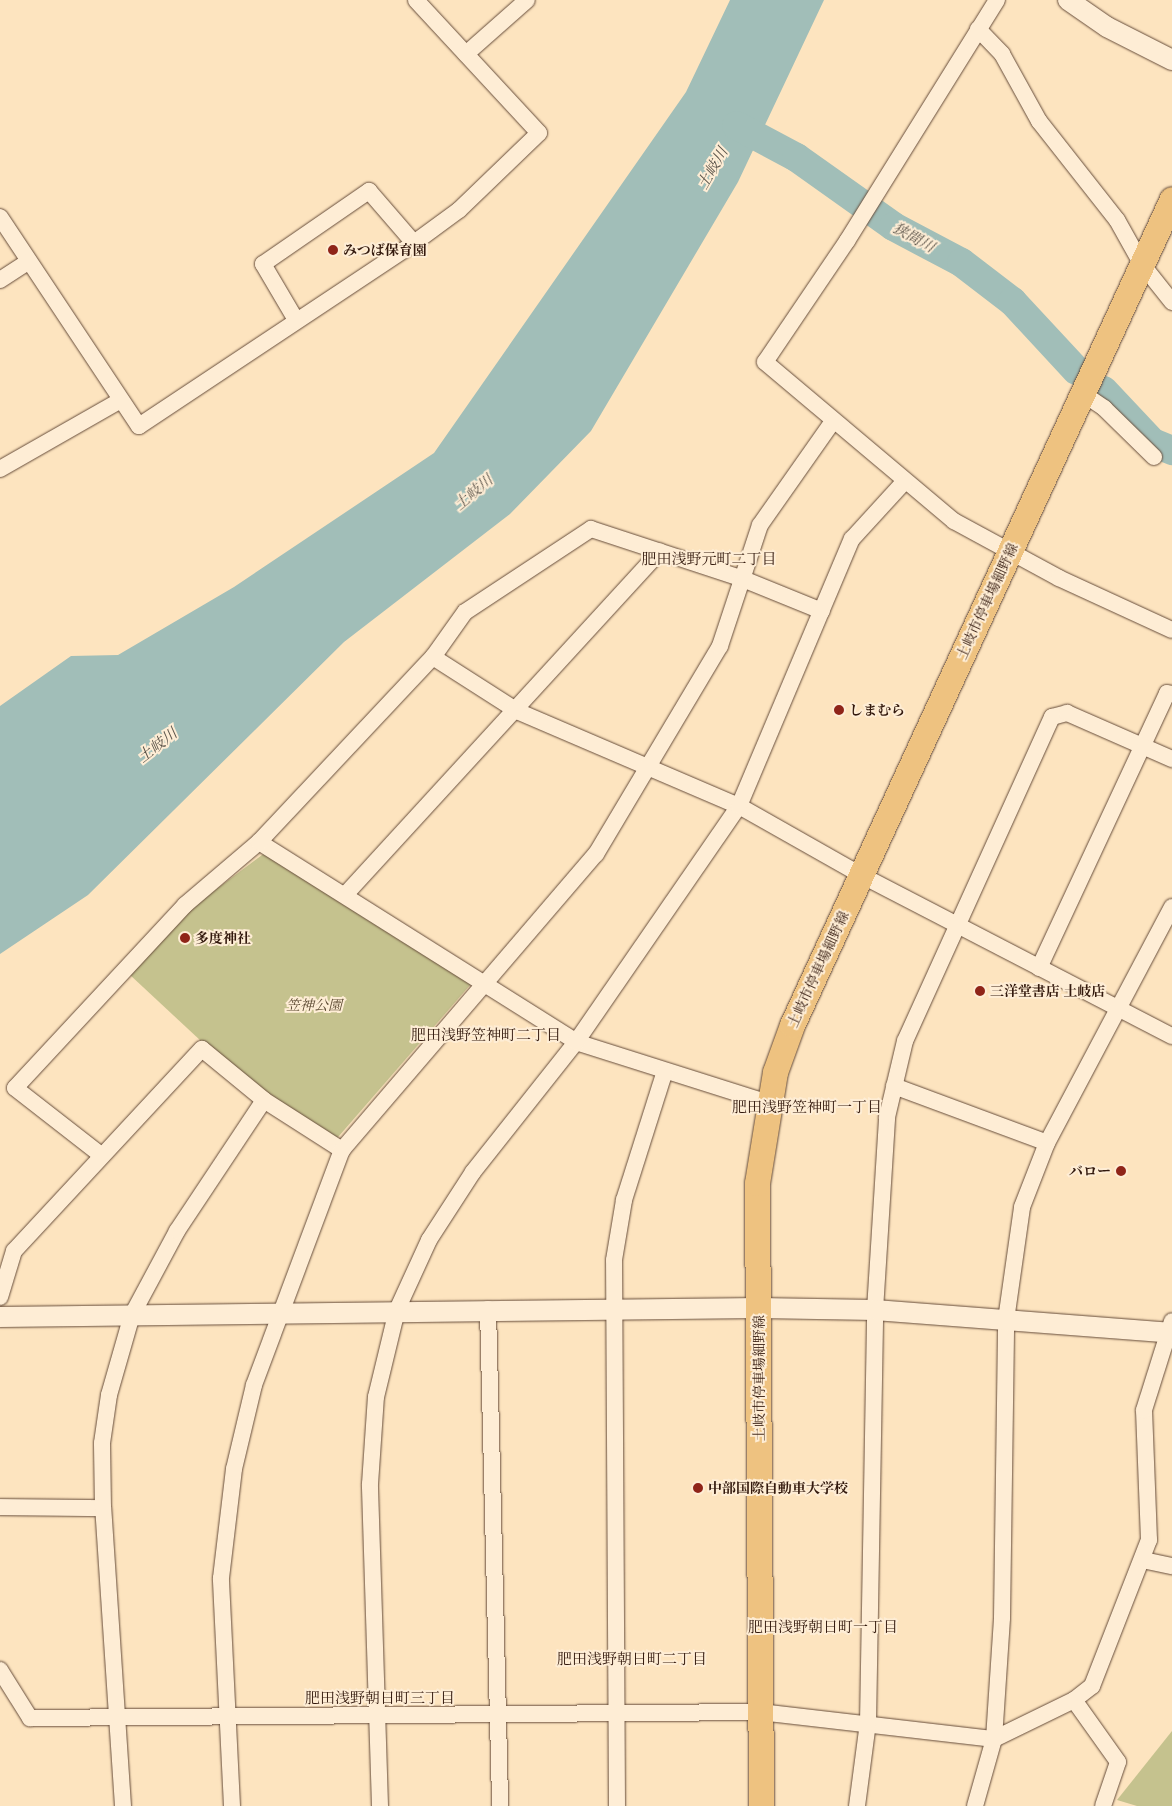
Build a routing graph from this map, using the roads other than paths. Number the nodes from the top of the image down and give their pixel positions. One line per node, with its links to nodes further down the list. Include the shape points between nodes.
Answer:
1 (416, 0): 6 (street)
2 (527, 0): 6 (street)
3 (997, 0): 5 (street)
4 (1068, 0): 7 (street, via 1107,27)
5 (978, 29): 12 (street, via 1002,54 1039,121 1118,220); 18 (street, via 847,241 765,362)
6 (466, 54): 10 (street, via 539,133 458,210)
7 (1172, 60)
8 (1172, 199): 12 (main road, 土岐市停車場細野線)
9 (0, 217): 11 (street)
10 (414, 243): 15 (street); 15 (street, via 369,190 263,264)
11 (28, 262): 13 (street); 17 (street)
12 (1141, 263): 14 (street); 16 (main road, 土岐市停車場細野線)
13 (0, 280)
14 (1172, 302)
15 (296, 320): 17 (street, via 139,426)
16 (1082, 393): 19 (street, via 1104,408); 23 (main road, 土岐市停車場細野線)
17 (121, 400): 20 (street)
18 (833, 421): 21 (street); 24 (street, via 760,525)
19 (1154, 457)
20 (0, 469)
21 (904, 482): 23 (street, via 954,521); 25 (street, via 852,539)
22 (660, 551): 24 (street); 27 (street, via 591,529 465,612); 29 (street)
23 (1010, 553): 26 (street); 35 (main road, 土岐市停車場細野線)
24 (743, 579): 25 (street); 32 (street, via 720,646)
25 (822, 611): 33 (street)
26 (1172, 630)
27 (433, 657): 29 (street); 34 (street)
28 (1172, 694): 30 (street, via 1167,693)
29 (517, 712): 32 (street); 36 (street)
30 (1144, 747): 31 (street); 38 (street, via 1067,713 1052,717); 39 (street)
31 (1172, 759)
32 (648, 768): 33 (street); 40 (street, via 596,854)
33 (739, 806): 35 (street); 43 (street)
34 (259, 842): 36 (street); 50 (street, via 185,905 15,1088)
35 (861, 875): 38 (street); 47 (main road, 土岐市停車場細野線, via 784,1044)
36 (345, 895): 40 (street)
37 (1172, 907): 41 (street)
38 (957, 925): 39 (street); 45 (street, via 905,1041)
39 (1039, 968): 41 (street)
40 (485, 984): 43 (street); 49 (street)
41 (1116, 1008): 42 (street); 48 (street)
42 (1172, 1036)
43 (576, 1042): 44 (street); 54 (street, via 473,1172 430,1240)
44 (665, 1071): 47 (street); 56 (street, via 617,1228)
45 (894, 1086): 48 (street); 55 (street, via 887,1117)
46 (264, 1100): 49 (street); 50 (street, via 202,1050); 58 (street, via 176,1231)
47 (768, 1103): 52 (main road, 土岐市停車場細野線, via 756,1183)
48 (1047, 1143): 60 (street, via 1022,1207)
49 (342, 1150): 57 (street)
50 (101, 1155): 51 (street, via 14,1251)
51 (0, 1297)
52 (759, 1308): 55 (street); 56 (street); 69 (main road, 土岐市停車場細野線)
53 (488, 1309): 54 (street); 56 (street); 70 (street)
54 (396, 1310): 57 (street); 71 (street, via 376,1397 370,1484)
55 (875, 1310): 60 (street); 74 (street)
56 (612, 1311): 68 (street)
57 (284, 1312): 58 (street); 72 (street, via 254,1385 234,1469 221,1578)
58 (132, 1315): 59 (street); 63 (street, via 109,1394 102,1444)
59 (0, 1317)
60 (1006, 1320): 61 (street); 75 (street, via 1002,1618)
61 (1170, 1329): 64 (street, via 1144,1410 1149,1540)
62 (0, 1507): 63 (street)
63 (103, 1508): 73 (street)
64 (1143, 1560): 65 (street); 67 (street, via 1092,1686)
65 (1172, 1566)
66 (0, 1670): 73 (street, via 30,1718)
67 (1074, 1700): 75 (street); 84 (street, via 1118,1762)
68 (617, 1712): 69 (street); 70 (street); 80 (street)
69 (760, 1712): 74 (street); 81 (main road, 土岐市停車場細野線)
70 (499, 1713): 71 (street); 79 (street)
71 (379, 1714): 72 (street); 78 (street)
72 (229, 1716): 73 (street); 77 (street)
73 (116, 1717): 76 (street)
74 (868, 1723): 75 (street); 82 (street)
75 (994, 1739): 83 (street)
76 (123, 1806)
77 (232, 1806)
78 (380, 1806)
79 (500, 1806)
80 (617, 1806)
81 (761, 1806)
82 (857, 1806)
83 (976, 1806)
84 (1103, 1806)

